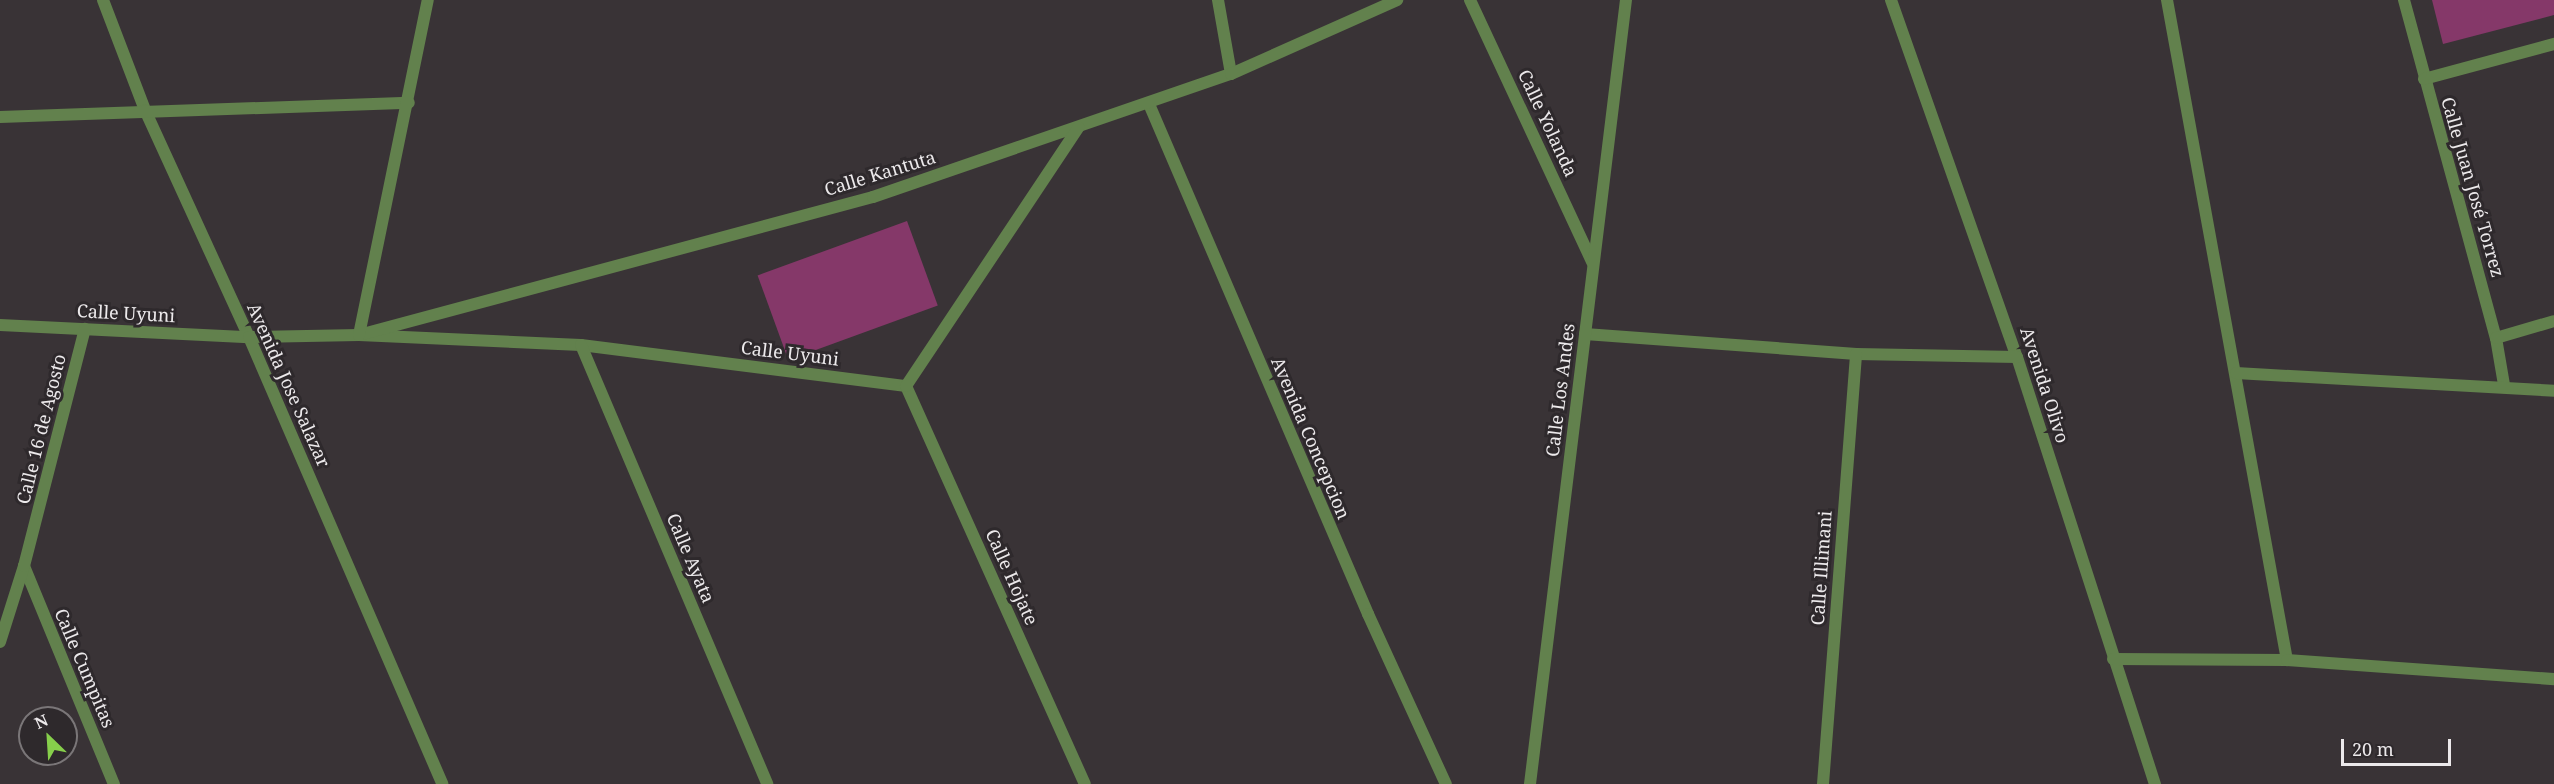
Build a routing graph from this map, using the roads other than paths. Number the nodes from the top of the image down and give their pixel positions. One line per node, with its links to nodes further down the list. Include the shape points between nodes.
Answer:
1 (103, 0): 15 (street, Avenida Jose Salazar)
2 (428, 0): 13 (street)
3 (1218, 0): 11 (street)
4 (1397, 0): 11 (street, Calle Kantuta)
5 (1470, 0): 18 (street, Calle Yolanda)
6 (1626, 0): 18 (street, Calle Los Andes)
7 (1891, 0): 28 (street, Avenida Olivo)
8 (2167, 0): 29 (street)
9 (2404, 0): 12 (street, Calle Juan José Torrez)
10 (2554, 44): 12 (street)
11 (1231, 74): 14 (street, Calle Kantuta)
12 (2424, 79): 25 (street, Calle Juan José Torrez)
13 (409, 103): 15 (street); 23 (street)
14 (1149, 104): 17 (street, Calle Kantuta); 42 (street, Avenida Concepcion, via 1368,614)
15 (145, 110): 16 (street); 24 (street, Avenida Jose Salazar)
16 (0, 117)
17 (1079, 127): 23 (street, Calle Kantuta, via 873,197); 31 (street)
18 (1592, 262): 22 (street, Calle Los Andes)
19 (2554, 321): 25 (street)
20 (0, 325): 21 (street, Calle Uyuni)
21 (85, 329): 24 (street, Calle Uyuni); 33 (street, Calle 16 de Agosto)
22 (1585, 334): 27 (street); 43 (street, Calle Los Andes)
23 (359, 336): 24 (street, Calle Uyuni); 26 (street, Calle Uyuni)
24 (249, 337): 39 (street, Avenida Jose Salazar)
25 (2496, 338): 30 (street, Calle Juan José Torrez)
26 (581, 345): 31 (street, Calle Uyuni); 40 (street, Calle Ayata)
27 (1856, 354): 28 (street); 44 (street, Calle Illimani)
28 (2017, 357): 35 (street, Avenida Olivo)
29 (2236, 373): 30 (street); 36 (street)
30 (2504, 385): 32 (street)
31 (906, 386): 41 (street, Calle Hojate)
32 (2554, 391)
33 (24, 567): 34 (street, Calle 16 de Agosto); 38 (street, Calle Cumpitas)
34 (0, 642)
35 (2113, 659): 36 (street); 45 (street, Avenida Olivo)
36 (2287, 660): 37 (street)
37 (2554, 679)
38 (114, 784)
39 (442, 784)
40 (767, 784)
41 (1085, 784)
42 (1446, 784)
43 (1530, 784)
44 (1823, 784)
45 (2155, 784)

